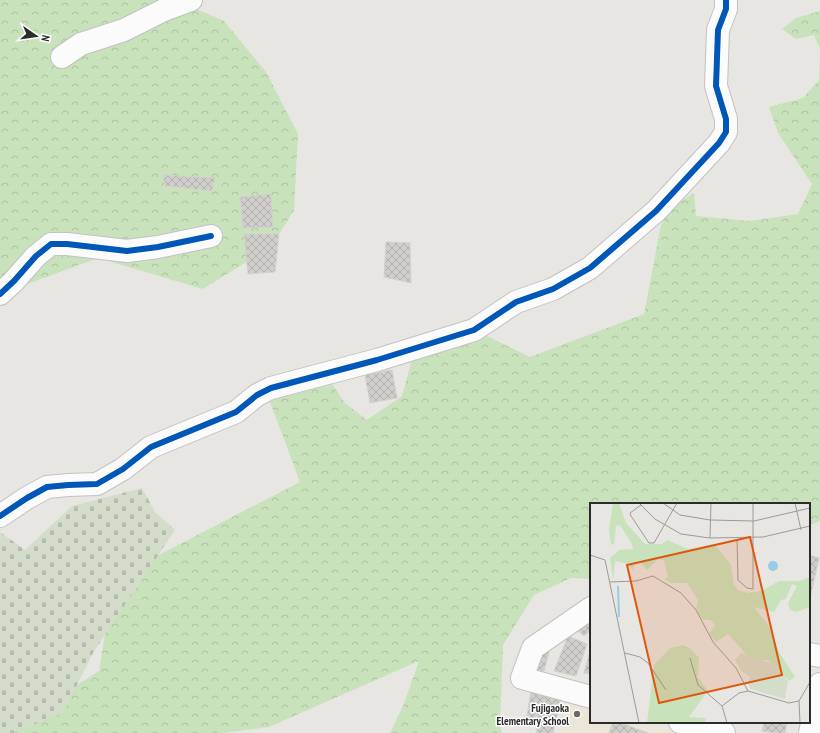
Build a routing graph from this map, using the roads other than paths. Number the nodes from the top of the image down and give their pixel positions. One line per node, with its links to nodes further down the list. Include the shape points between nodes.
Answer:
1 (191, 0): 3 (street, via 124,30 81,44)
2 (726, 0): 6 (street, via 726,9 718,30 716,86 726,118 726,132 719,144 656,211 590,268 553,289 516,302 474,330 377,360 271,388 258,394 236,412 150,447 123,469 97,484 47,487)
3 (62, 57)
4 (211, 236): 5 (street, via 127,251 51,244)
5 (0, 294)
6 (0, 516)
7 (590, 609): 11 (street, via 533,648 522,678)
8 (810, 654): 9 (street)
9 (820, 656)
10 (820, 684): 14 (street)
11 (590, 697)
12 (684, 723): 13 (street)
13 (724, 733)
14 (810, 733)

